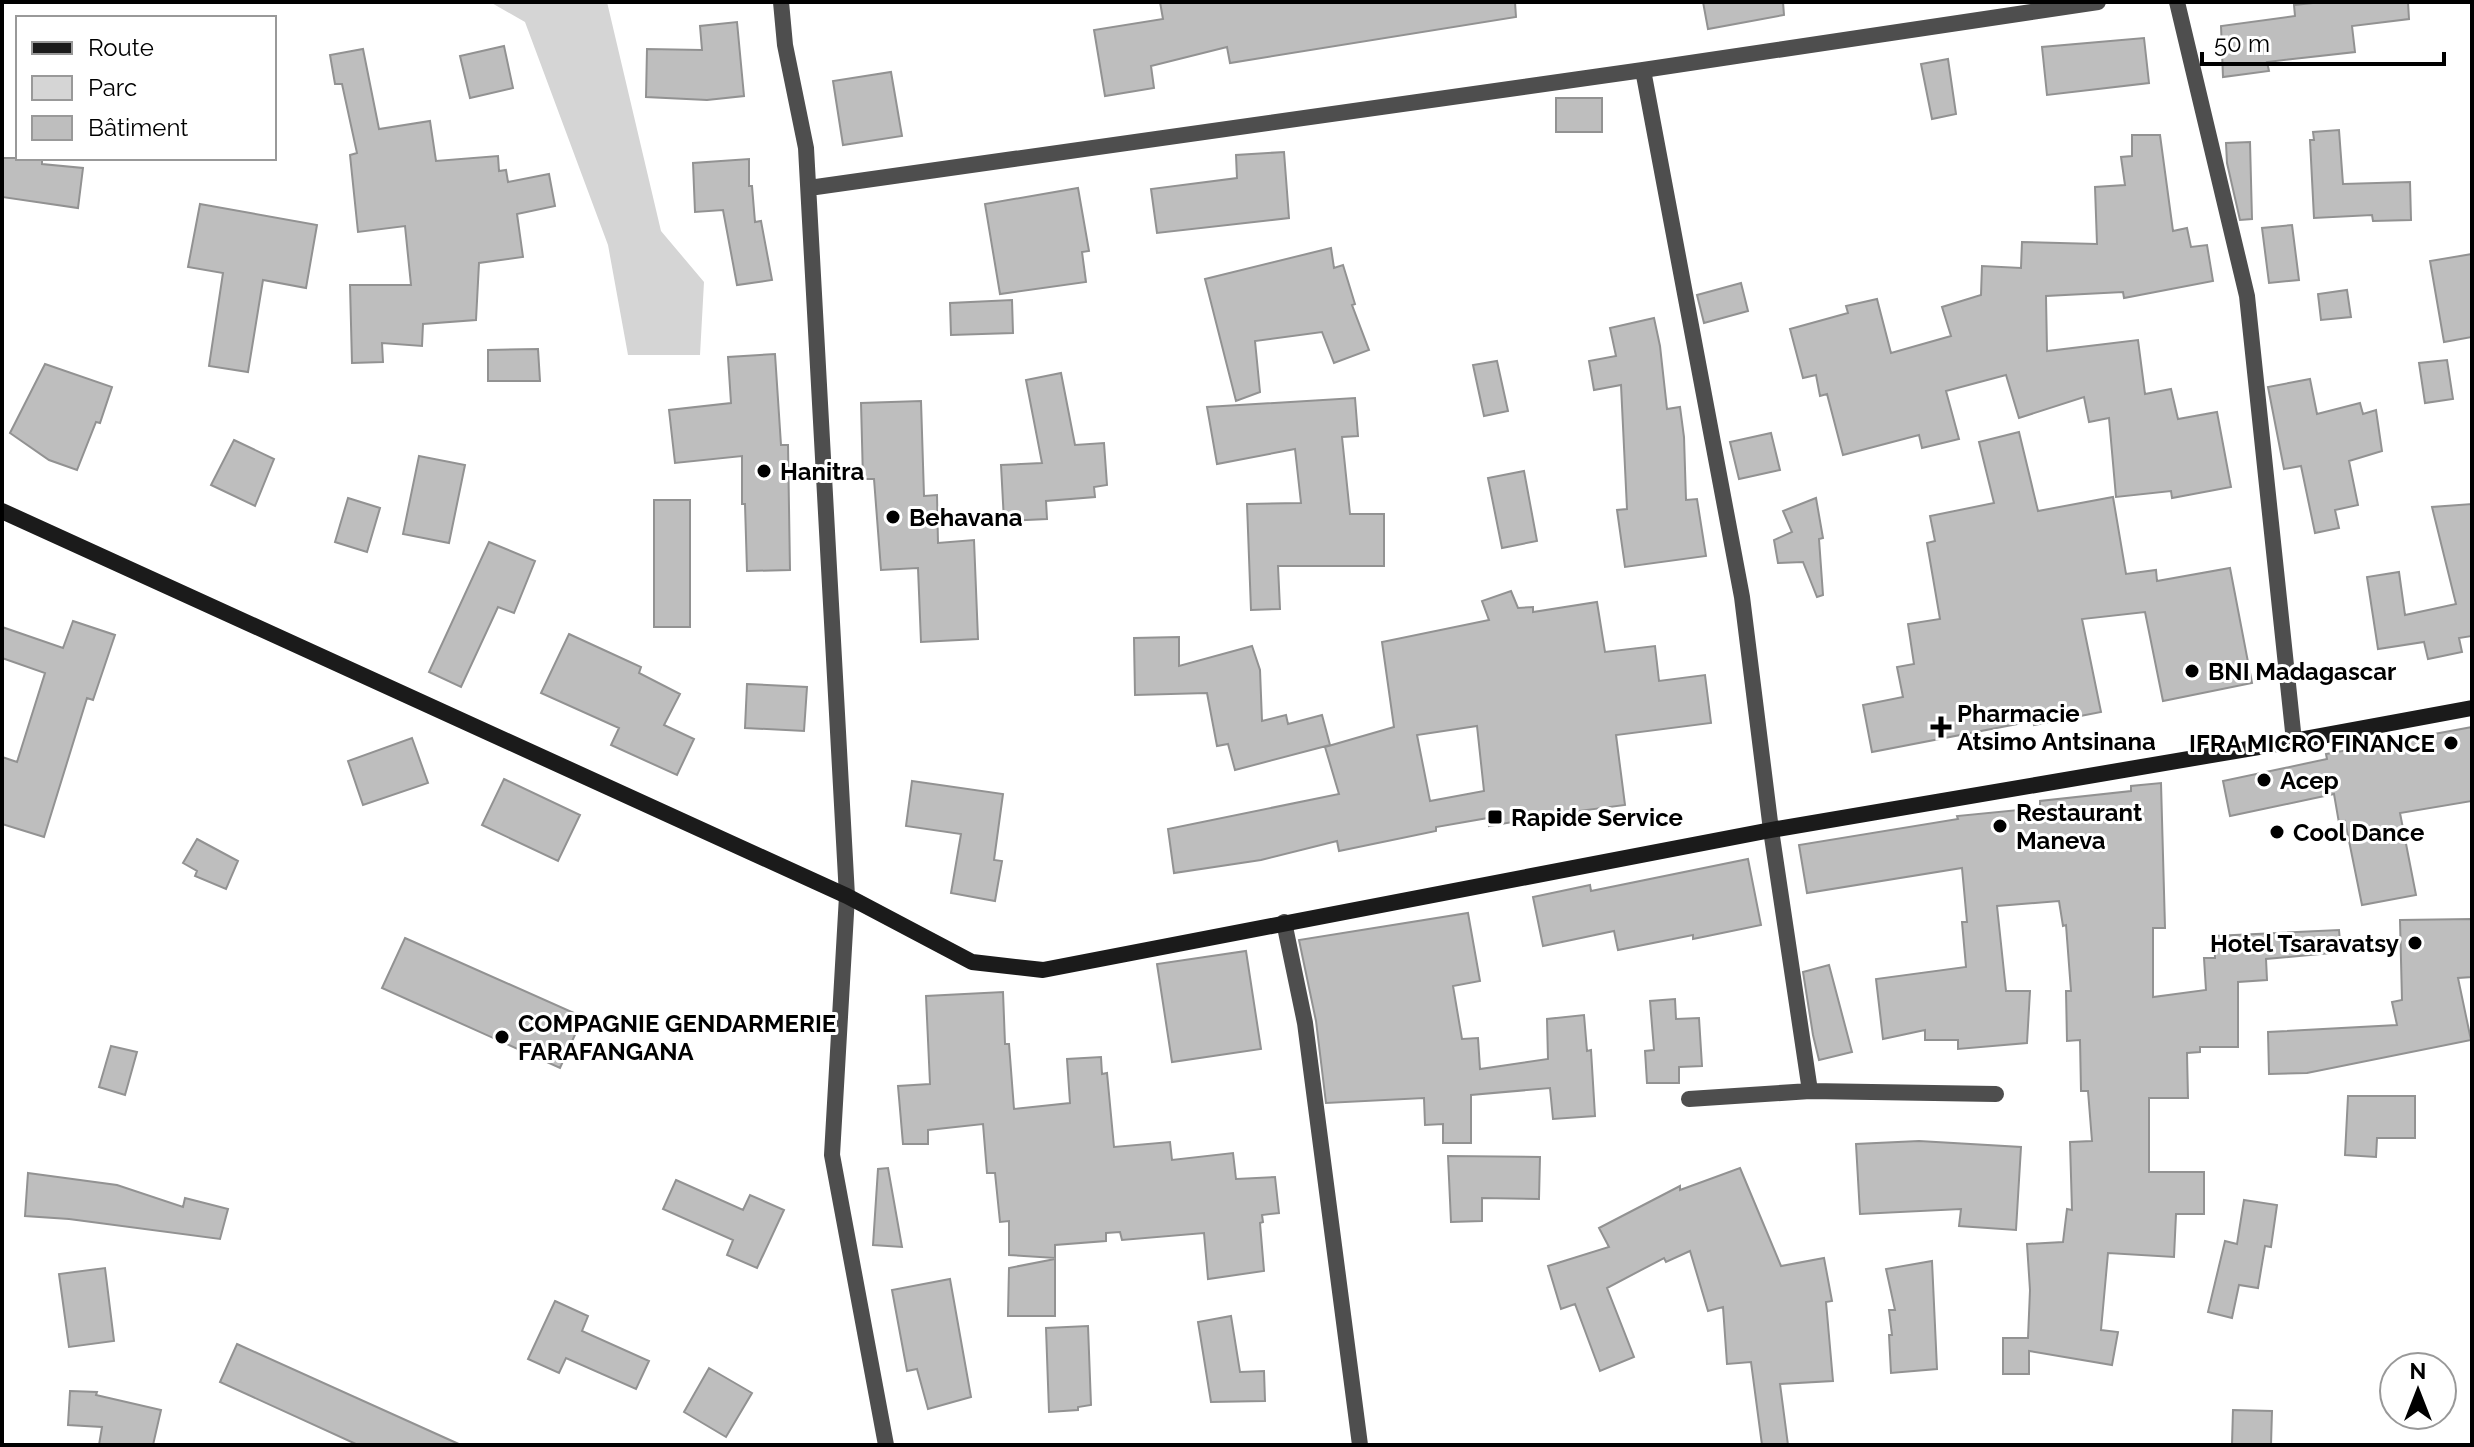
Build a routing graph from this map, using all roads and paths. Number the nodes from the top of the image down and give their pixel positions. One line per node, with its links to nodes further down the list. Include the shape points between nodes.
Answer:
1 (781, 2): 5 (street)
2 (2098, 2): 4 (street)
3 (2177, 2): 8 (street, via 2247,296)
4 (1643, 70): 5 (street); 9 (street, via 1742,597)
5 (809, 188): 10 (street)
6 (2, 511): 10 (main road)
7 (2472, 708): 8 (main road)
8 (2294, 741): 9 (main road)
9 (1771, 830): 11 (main road); 12 (street)
10 (847, 896): 11 (main road, via 972,962 1043,970); 15 (street, via 832,1155)
11 (1284, 922): 16 (street, via 1305,1023)
12 (1810, 1091): 13 (street); 14 (street)
13 (1996, 1094)
14 (1689, 1099)
15 (886, 1445)
16 (1360, 1445)

